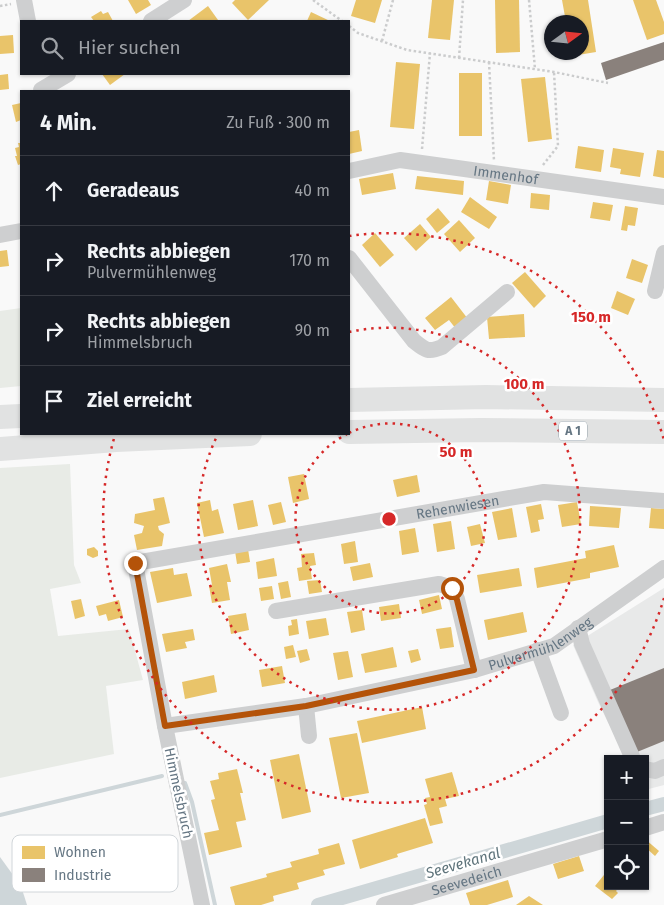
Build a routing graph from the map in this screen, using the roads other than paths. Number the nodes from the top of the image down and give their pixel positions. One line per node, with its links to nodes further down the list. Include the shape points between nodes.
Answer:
1 (24, 0): 3 (street)
2 (184, 0): 4 (street)
3 (28, 20)
4 (153, 20)
5 (38, 75): 7 (street)
6 (66, 75): 8 (street)
7 (41, 90)
8 (43, 90)
9 (350, 171): 10 (street, Immenhof, via 400,160)
10 (664, 198)
11 (20, 231): 12 (street)
12 (0, 235)
13 (664, 253): 15 (street)
14 (350, 259): 16 (street, via 414,341 425,350 442,347)
15 (654, 290)
16 (507, 292)
17 (350, 400): 18 (highway, via 486,397)
18 (664, 400)
19 (20, 416): 20 (highway)
20 (0, 417)
21 (350, 432): 22 (highway, A 1)
22 (664, 432)
23 (228, 435): 24 (highway)
24 (0, 449)
25 (664, 501): 26 (street, Rehenwiesen, via 544,492)
26 (135, 563): 34 (street, Himmelsbruch)
27 (664, 568): 29 (street, Pulvermühlenweg)
28 (276, 611): 31 (street, via 439,584 452,588 457,600)
29 (578, 628): 30 (street, Pulvermühlenweg, via 554,646); 36 (street)
30 (538, 650): 31 (street, Pulvermühlenweg); 33 (street)
31 (474, 670): 32 (street, Pulvermühlenweg)
32 (306, 706): 34 (street, Pulvermühlenweg); 35 (street)
33 (561, 713)
34 (165, 726): 42 (street, Himmelsbruch)
35 (309, 736)
36 (631, 755)
37 (664, 767): 38 (street, via 655,771)
38 (649, 769)
39 (664, 822): 40 (street)
40 (649, 827)
41 (604, 840): 43 (street, Seevedeich)
42 (202, 905)
43 (384, 905)

